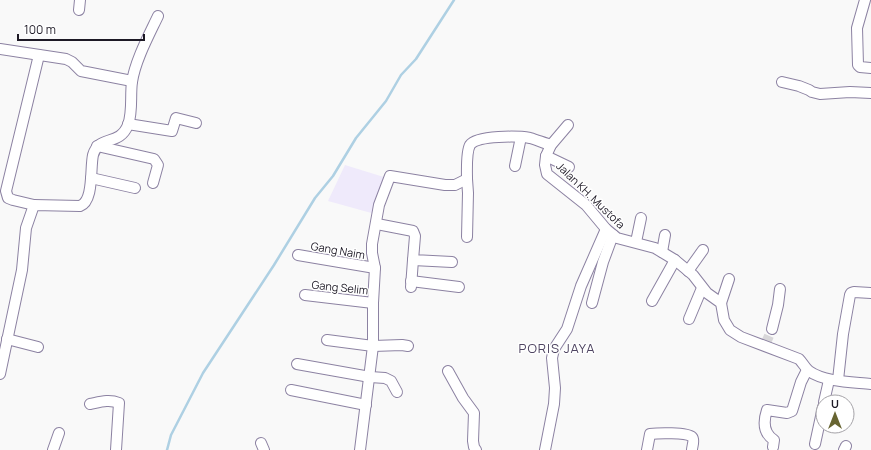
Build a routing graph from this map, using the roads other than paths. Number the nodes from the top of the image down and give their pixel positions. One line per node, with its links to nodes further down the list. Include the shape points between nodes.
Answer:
1 (865, 0): 5 (street, via 857,28 858,65)
2 (158, 16): 6 (street)
3 (0, 49): 4 (street)
4 (39, 55): 6 (street, via 70,60 84,72); 22 (street)
5 (871, 68)
6 (132, 81): 10 (street)
7 (782, 82): 8 (street, via 820,94)
8 (871, 94)
9 (196, 123): 10 (street, via 176,118 172,131)
10 (128, 124): 14 (street, via 119,137)
11 (568, 125): 13 (street, Jalan KH. Mustofa)
12 (521, 137): 13 (street); 16 (street); 19 (street, via 505,136 478,140 470,145)
13 (551, 145): 15 (street, Jalan KH. Mustofa)
14 (97, 146): 18 (street, via 93,154); 20 (street, via 154,159 158,165)
15 (546, 156): 17 (street); 26 (street, Jalan KH. Mustofa, via 547,174 586,205)
16 (515, 166)
17 (569, 167)
18 (91, 178): 21 (street); 23 (street, via 85,205)
19 (467, 179): 25 (street, via 455,185 445,185 390,176 379,205); 28 (street)
20 (152, 182)
21 (135, 188)
22 (3, 190): 23 (street, via 8,198)
23 (34, 205): 50 (street, via 26,228 22,270)
24 (642, 218): 29 (street)
25 (376, 224): 33 (street, via 413,231); 36 (street, via 372,253)
26 (610, 232): 29 (street, Jalan KH. Mustofa, via 620,239); 46 (street); 75 (street, via 581,286 567,329 554,349 554,404)
27 (665, 235): 31 (street)
28 (467, 237)
29 (636, 242): 31 (street, Jalan KH. Mustofa)
30 (704, 250): 37 (street)
31 (662, 252): 34 (street, Jalan KH. Mustofa)
32 (298, 255): 36 (street, Gang Naim)
33 (413, 260): 35 (street); 39 (street, via 411,284)
34 (675, 260): 37 (street, Jalan KH. Mustofa); 44 (street)
35 (452, 262)
36 (375, 268): 45 (street)
37 (688, 271): 40 (street, Jalan KH. Mustofa)
38 (729, 279): 47 (street)
39 (459, 287)
40 (702, 288): 47 (street, Jalan KH. Mustofa); 48 (street)
41 (780, 289): 49 (street)
42 (871, 293): 60 (street, via 854,292 850,295)
43 (305, 295): 45 (street, Gang Selim)
44 (652, 301)
45 (373, 303): 52 (street)
46 (592, 303)
47 (721, 303): 56 (street, via 724,320 730,330 741,337 799,359)
48 (689, 319)
49 (772, 329)
50 (7, 338): 54 (street); 58 (street)
51 (327, 340): 52 (street)
52 (373, 346): 53 (street); 59 (street)
53 (408, 346)
54 (38, 347)
55 (297, 364): 59 (street)
56 (807, 370): 60 (street); 70 (street, via 792,411 787,413 767,410 765,429 774,440)
57 (448, 371): 74 (street, via 474,413 473,441)
58 (0, 374)
59 (370, 377): 63 (street, via 391,381); 66 (street)
60 (834, 380): 61 (street); 64 (street)
61 (871, 384)
62 (291, 390): 66 (street)
63 (397, 392)
64 (828, 394)
65 (90, 404): 72 (street, via 105,401 119,403)
66 (366, 405): 73 (street)
67 (59, 433): 71 (street)
68 (817, 434): 69 (street)
69 (815, 444)
70 (773, 447)
71 (53, 450)
72 (116, 450)
73 (360, 450)
74 (476, 450)
75 (545, 450)
76 (646, 450): 77 (street, via 650,434 661,433 692,437)
77 (692, 450)

